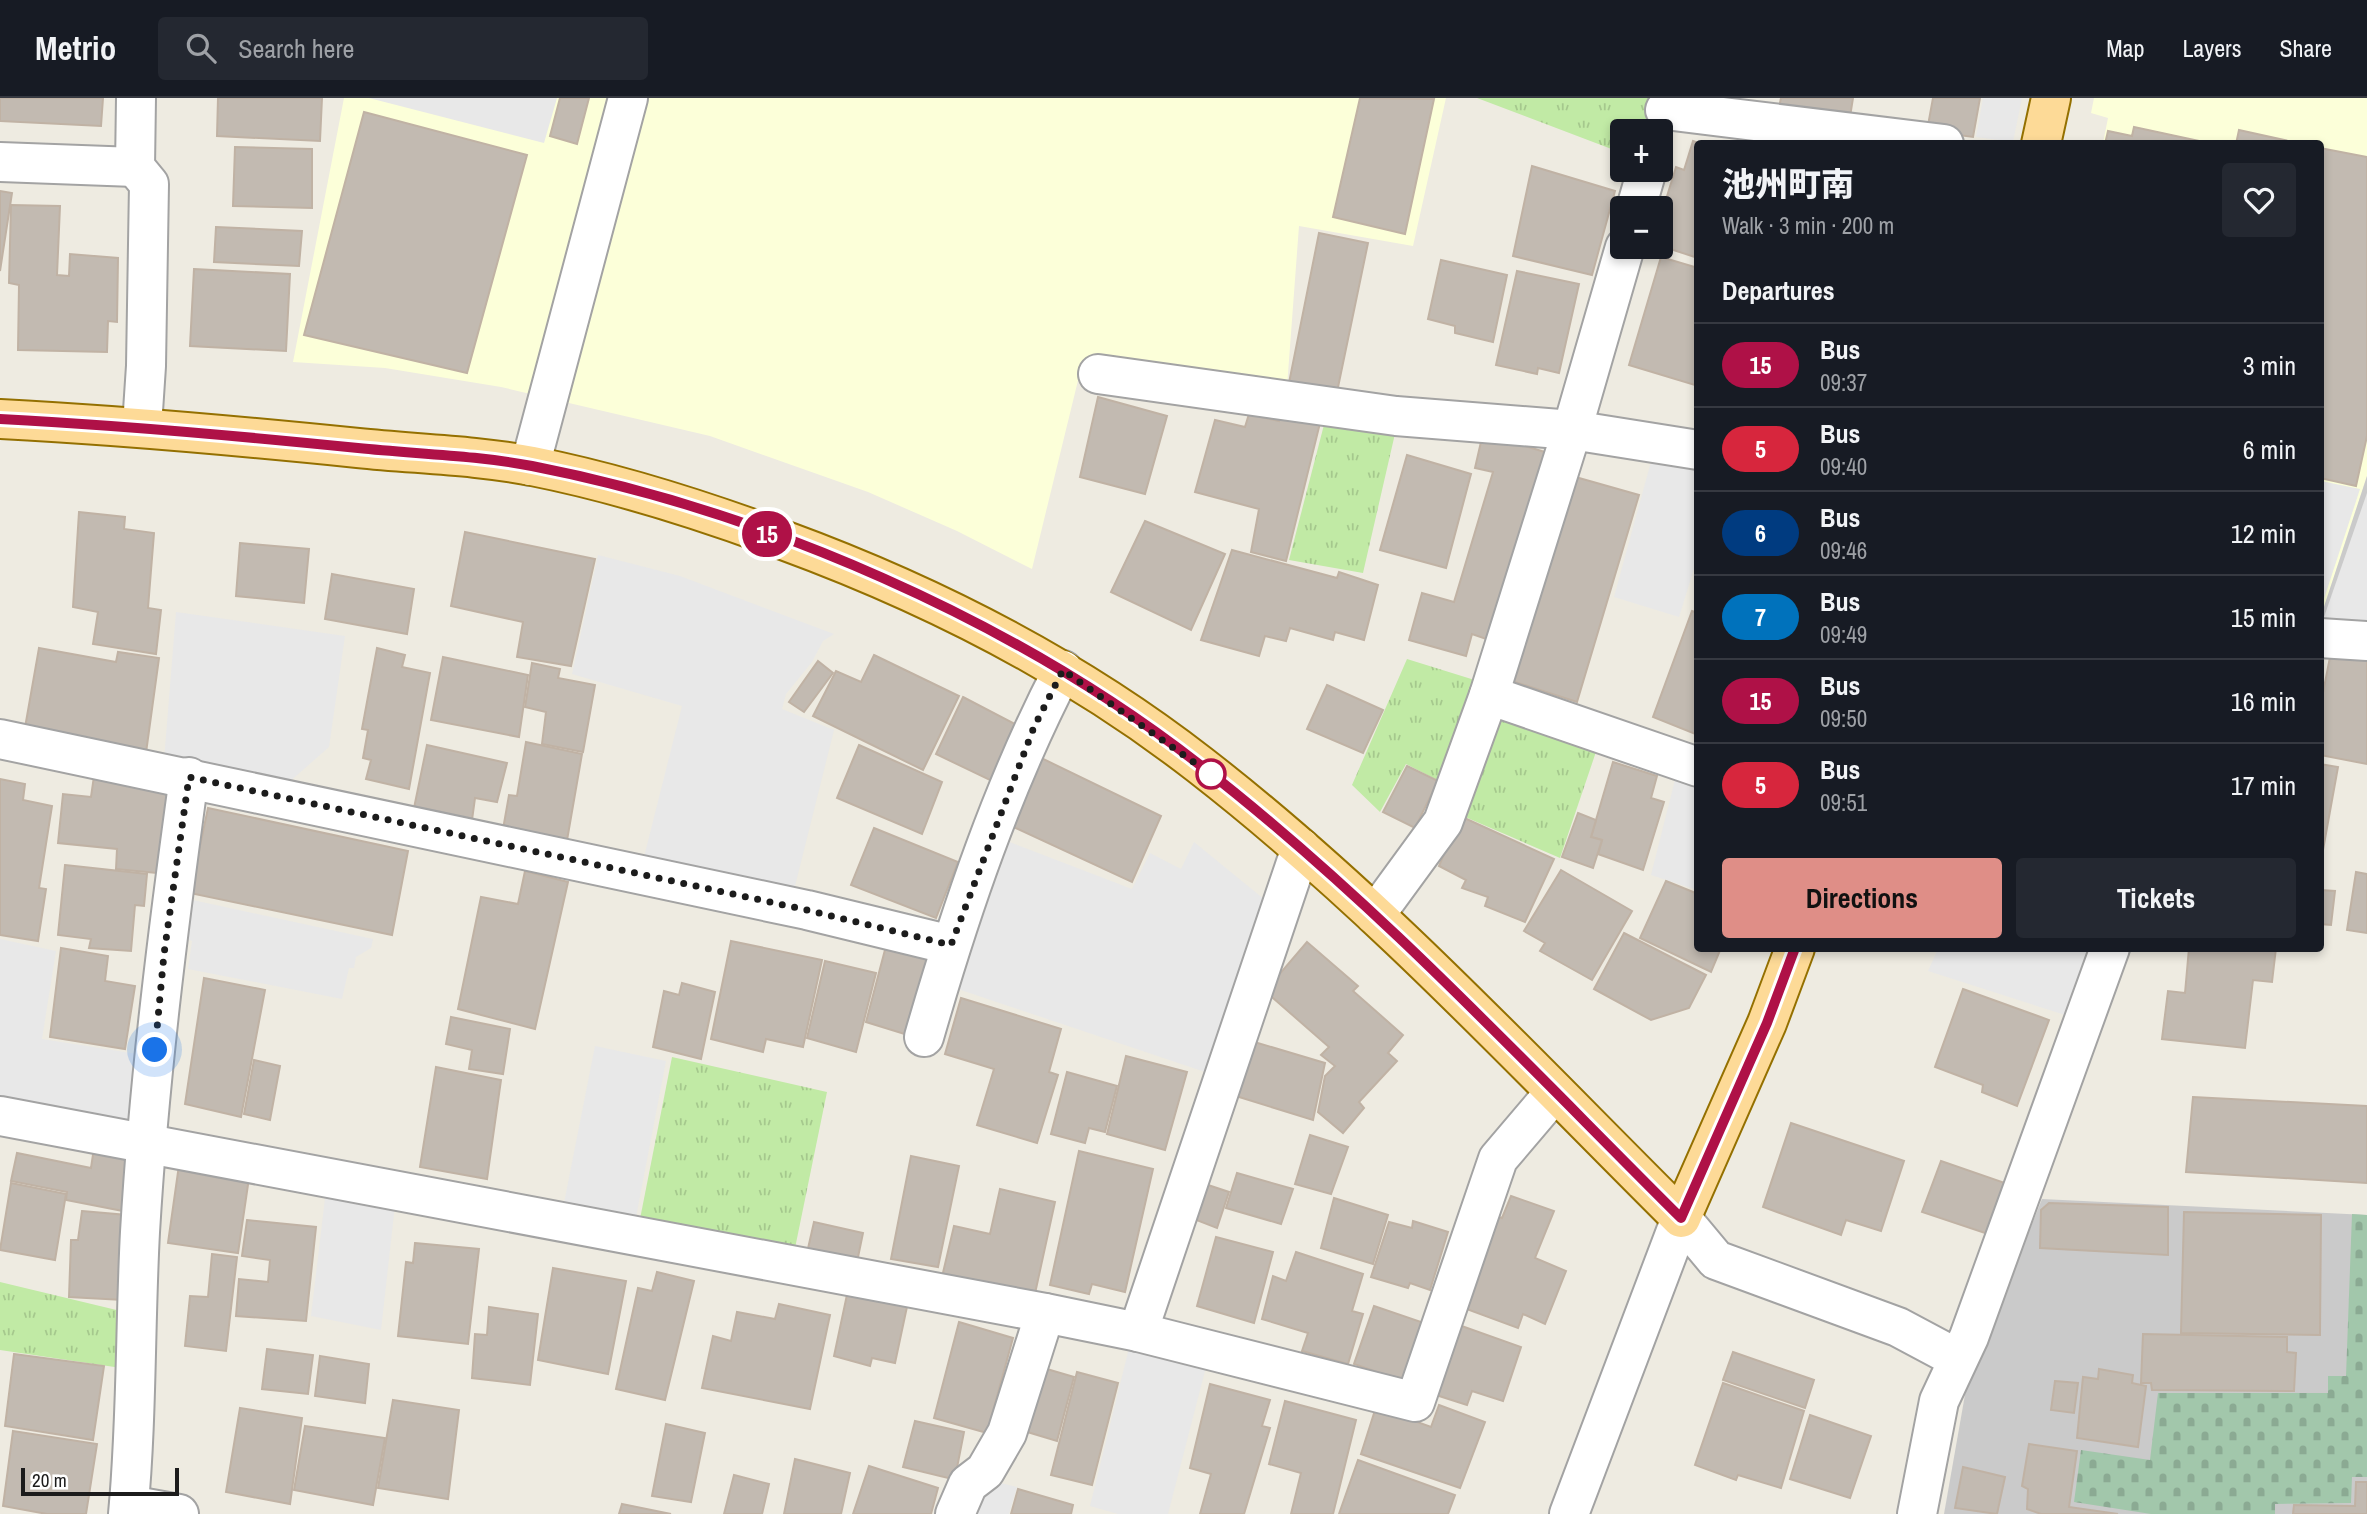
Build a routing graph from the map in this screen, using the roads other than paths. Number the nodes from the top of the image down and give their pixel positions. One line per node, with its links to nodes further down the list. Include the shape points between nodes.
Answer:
1 (136, 98): 8 (street)
2 (628, 98): 15 (street)
3 (2051, 98): 6 (main road)
4 (1664, 113): 5 (street, via 1712,111)
5 (1916, 140)
6 (2042, 140)
7 (0, 162): 8 (street)
8 (135, 167): 12 (street, via 149,184)
9 (1622, 259): 13 (street)
10 (1098, 374): 13 (street, via 1396,416)
11 (0, 419): 12 (main road)
12 (142, 426): 15 (main road)
13 (1572, 430): 14 (street); 17 (street)
14 (1679, 453)
15 (530, 466): 16 (main road, via 699,509 856,567 961,614)
16 (1063, 670): 21 (main road, via 1198,763); 23 (street, via 1034,727)
17 (1489, 695): 19 (street); 22 (street, via 1443,822)
18 (0, 739): 20 (street)
19 (1694, 766)
20 (189, 777): 23 (street); 29 (street, via 178,915)
21 (1301, 848): 22 (main road); 32 (street)
22 (1375, 915): 27 (main road)
23 (951, 945): 26 (street)
24 (1794, 952): 30 (main road)
25 (2109, 952): 33 (street)
26 (924, 1037)
27 (1555, 1092): 30 (main road); 32 (street, via 1498,1159 1415,1402)
28 (10, 1114): 29 (street, via 87,1126)
29 (148, 1143): 31 (street, via 372,1193); 34 (street)
30 (1681, 1218): 33 (street, via 1716,1260 1898,1327); 37 (street)
31 (1045, 1313): 32 (street); 36 (street, via 1007,1433 985,1471 968,1484)
32 (1138, 1332)
33 (1958, 1359): 38 (street, via 1939,1401)
34 (128, 1510): 35 (street)
35 (179, 1514)
36 (955, 1514)
37 (1569, 1514)
38 (1917, 1514)

